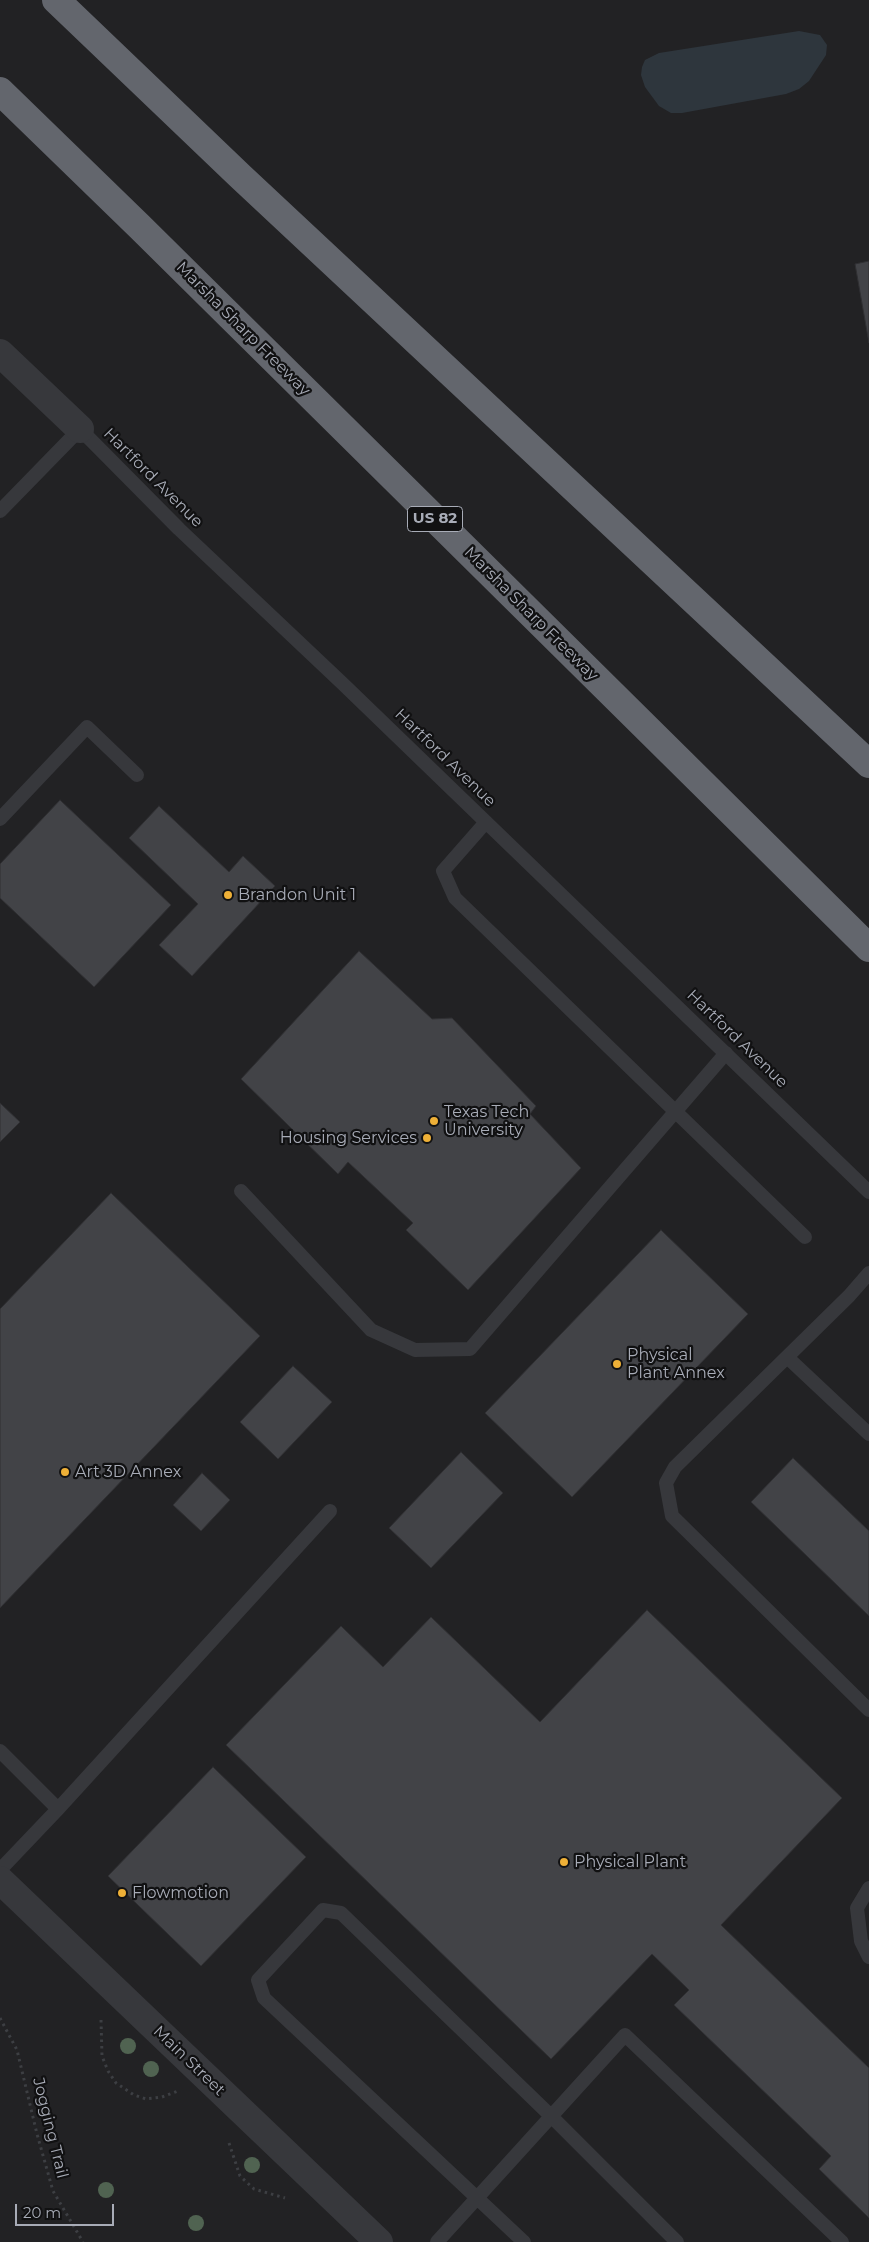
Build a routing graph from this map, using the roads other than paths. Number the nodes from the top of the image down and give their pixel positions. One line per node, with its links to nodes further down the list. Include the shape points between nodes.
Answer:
1 (56, 0): 6 (highway)
2 (0, 91): 10 (highway, Marsha Sharp Freeway / US 82)
3 (0, 353): 4 (street)
4 (80, 429): 5 (lane, Hartford Avenue); 9 (lane, Hartford Avenue, via 179,530)
5 (0, 512)
6 (869, 764)
7 (138, 775): 8 (lane, via 87,726)
8 (0, 819)
9 (486, 822): 11 (lane, Hartford Avenue); 12 (lane, via 443,871 455,898)
10 (869, 948)
11 (726, 1053): 12 (lane); 14 (lane, Hartford Avenue)
12 (676, 1111): 13 (lane, via 470,1349 415,1350 371,1330); 15 (lane)
13 (241, 1190)
14 (869, 1192)
15 (805, 1237)
16 (869, 1273): 17 (lane)
17 (787, 1356): 18 (lane); 20 (lane, via 675,1466 666,1483 672,1516)
18 (869, 1434)
19 (330, 1511): 22 (lane)
20 (869, 1710)
21 (0, 1751): 22 (lane)
22 (58, 1809): 23 (lane)
23 (0, 1870)
24 (0, 1880): 29 (street, Main Street)
25 (869, 1888): 26 (lane, via 857,1908 862,1941)
26 (869, 1957)
27 (551, 2116): 28 (lane); 28 (lane, via 341,1912 323,1910 258,1980 264,1998); 32 (lane); 33 (lane, via 625,2035)
28 (477, 2198): 30 (lane); 31 (lane)
29 (379, 2242)
30 (437, 2242)
31 (524, 2242)
32 (677, 2242)
33 (842, 2242)

